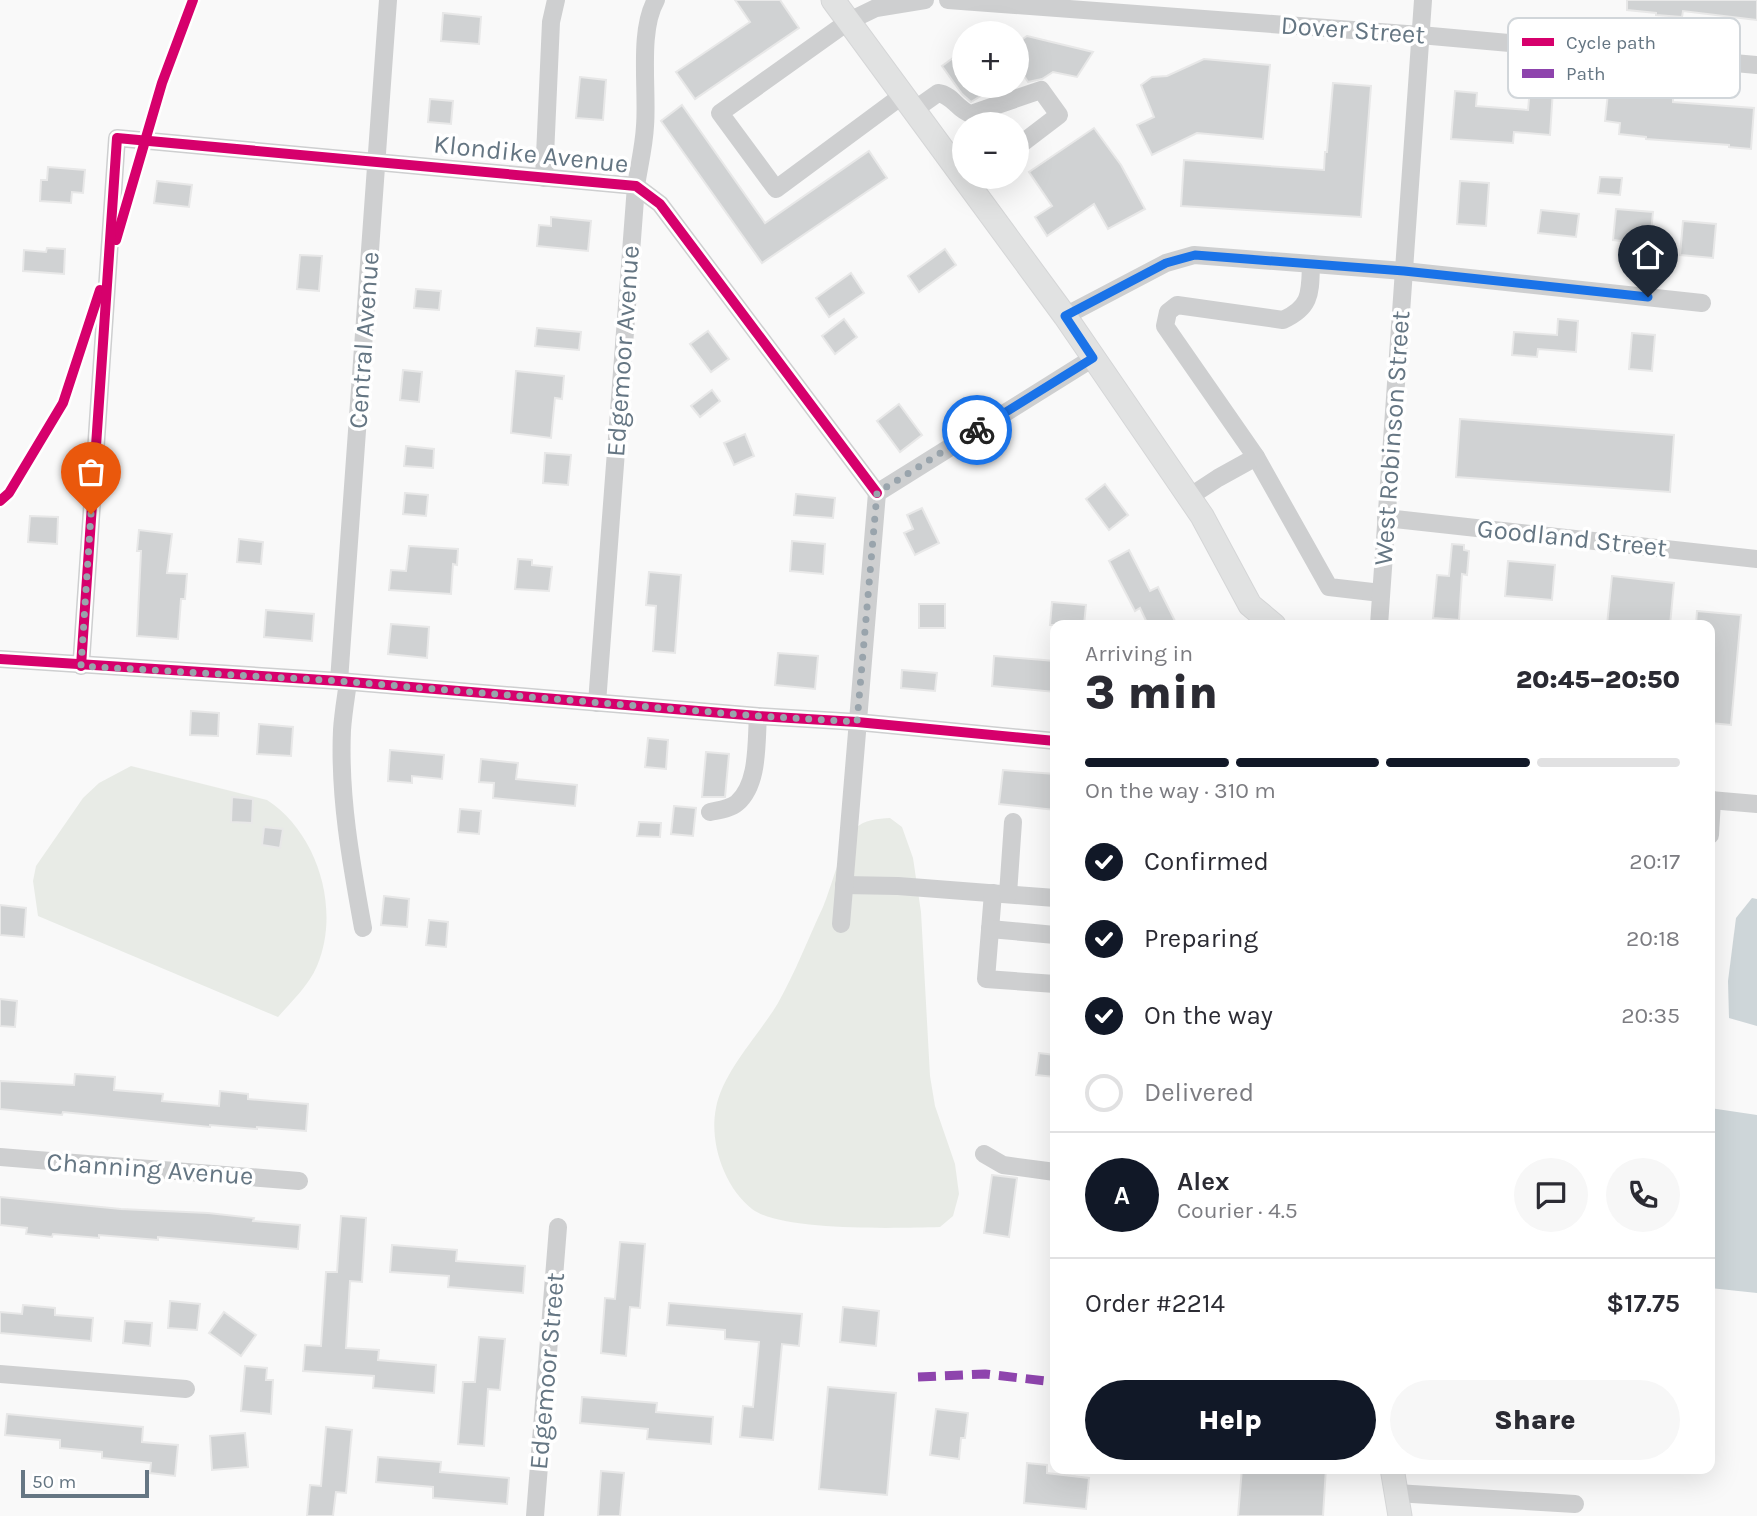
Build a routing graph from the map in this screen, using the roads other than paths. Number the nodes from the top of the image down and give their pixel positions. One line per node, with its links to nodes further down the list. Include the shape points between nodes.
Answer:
1 (388, 0): 16 (street, Central Avenue)
2 (556, 0): 17 (street, via 551,22)
3 (656, 0): 18 (street, Edgemoor Avenue, via 650,9 645,127)
4 (833, 0): 8 (main road)
5 (925, 0): 8 (street, via 876,8)
6 (948, 0): 9 (street, Dover Street)
7 (1423, 0): 9 (street, West Robinson Street)
8 (849, 21): 11 (main road); 11 (street, via 720,113 776,189)
9 (1420, 35): 10 (street, Dover Street); 21 (street, West Robinson Street)
10 (1508, 43)
11 (909, 102): 12 (street, via 947,94); 15 (main road)
12 (964, 112)
13 (977, 112): 14 (street, via 1041,90 1059,115)
14 (1029, 138)
15 (952, 155)
16 (377, 162): 17 (street, Klondike Avenue); 34 (street, Klondike Avenue, via 117,138); 35 (street, Central Avenue)
17 (544, 177): 18 (street, Klondike Avenue)
18 (636, 186): 26 (street, Klondike Avenue, via 660,204); 36 (street, Edgemoor Avenue)
19 (978, 189): 23 (main road)
20 (1311, 264): 21 (street); 23 (street, via 1195,255 1166,263); 25 (street, via 1305,303 1298,313 1283,320 1177,305 1168,312 1166,326)
21 (1404, 271): 22 (street); 28 (street, West Robinson Street)
22 (1702, 303)
23 (1065, 316): 24 (main road)
24 (1093, 358): 26 (street); 27 (main road)
25 (1256, 457): 27 (street); 30 (street, via 1329,587)
26 (877, 493): 38 (street)
27 (1189, 498): 31 (main road, via 1202,516)
28 (1386, 518): 29 (street, Goodland Street); 30 (street, West Robinson Street)
29 (1757, 559)
30 (1381, 593): 32 (street, West Robinson Street)
31 (1248, 615)
32 (1380, 620)
33 (0, 659): 34 (street)
34 (81, 666): 35 (street)
35 (343, 681): 36 (street); 48 (street, Central Avenue, via 343,802)
36 (597, 703): 37 (street)
37 (758, 716): 38 (street); 42 (street, via 751,781 738,802)
38 (857, 722): 39 (street); 44 (street)
39 (1050, 741)
40 (1715, 800): 41 (street)
41 (1757, 804)
42 (710, 812)
43 (1013, 822): 45 (street)
44 (844, 885): 45 (street); 47 (street)
45 (1001, 894): 46 (street); 49 (street)
46 (1050, 898)
47 (841, 924)
48 (363, 928)
49 (990, 929): 50 (street); 51 (street, via 986,979)
50 (1050, 935)
51 (1050, 984)
52 (984, 1154): 54 (street, via 1003,1165)
53 (0, 1157): 55 (street, Channing Avenue)
54 (1050, 1171)
55 (299, 1181)
56 (558, 1227): 62 (street, Edgemoor Street)
57 (0, 1374): 58 (street)
58 (186, 1389)
59 (1393, 1474): 60 (main road)
60 (1396, 1493): 61 (street); 63 (main road)
61 (1575, 1504)
62 (535, 1516)
63 (1400, 1516)

